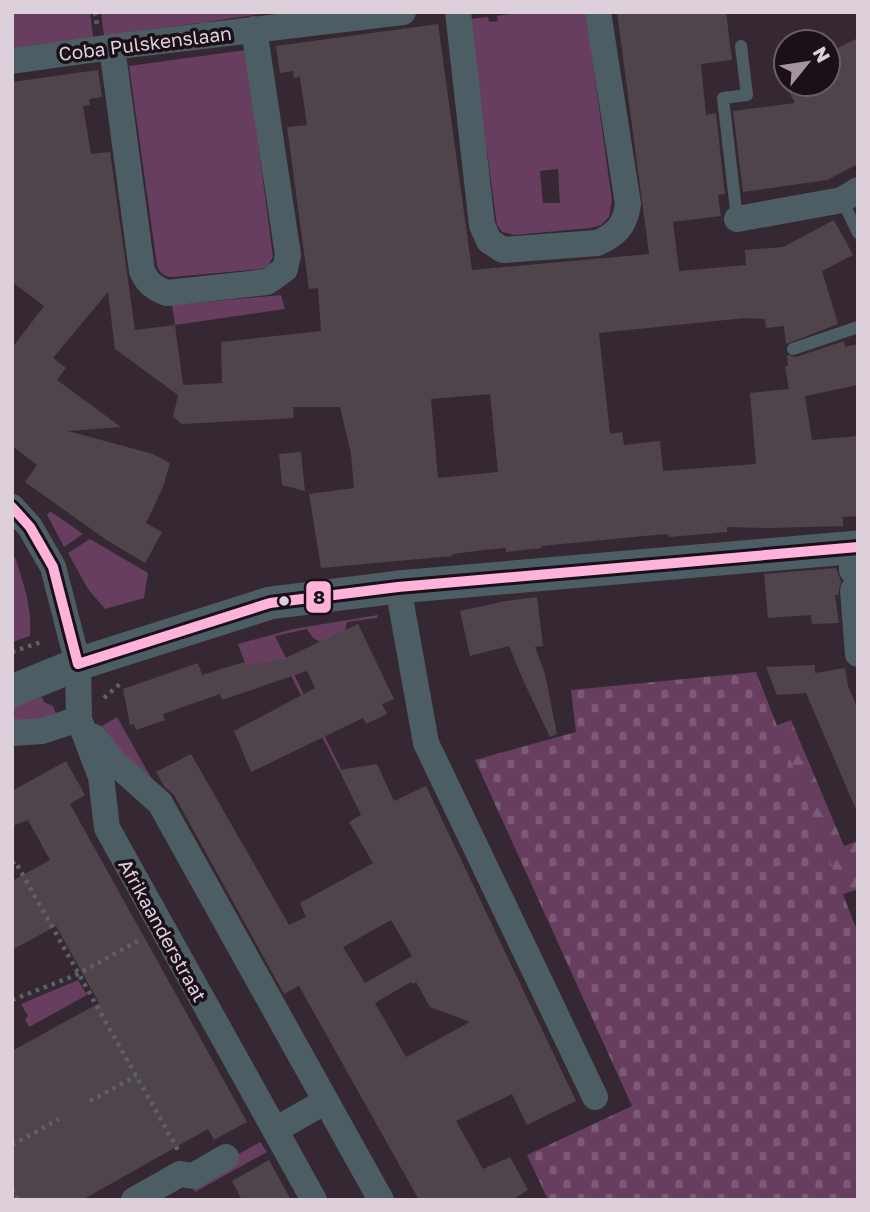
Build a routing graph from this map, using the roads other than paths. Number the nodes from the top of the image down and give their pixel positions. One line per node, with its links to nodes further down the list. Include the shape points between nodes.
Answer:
1 (403, 12): 4 (street, Coba Pulskenslaan)
2 (458, 12): 3 (street, via 482,225 489,241 503,250 597,243 621,228 626,218 628,204)
3 (598, 12)
4 (254, 29): 6 (street, Coba Pulskenslaan); 6 (street, via 288,255 285,269 267,282 167,293 146,281)
5 (741, 46): 9 (lane, via 747,95 723,98)
6 (112, 47): 7 (street, Coba Pulskenslaan)
7 (12, 61)
8 (850, 195): 9 (street); 10 (lane)
9 (737, 219)
10 (858, 233)
11 (858, 327): 12 (lane)
12 (793, 349)
13 (12, 507): 17 (street, Afrikaanderstraat, via 53,566)
14 (854, 564): 15 (street); 16 (street)
15 (398, 587): 17 (street, via 270,603); 21 (street, via 426,743)
16 (858, 654)
17 (78, 664): 18 (street); 19 (street, Afrikaanderstraat)
18 (12, 691)
19 (79, 719): 20 (street, via 42,731); 22 (street, via 115,763 160,803); 23 (street, Afrikaanderstraat, via 101,777 107,828)
20 (12, 733)
21 (595, 1097)
22 (326, 1101): 23 (street); 27 (street)
23 (275, 1130): 26 (street, Afrikaanderstraat)
24 (226, 1157): 25 (street, via 192,1176 180,1174)
25 (134, 1200)
26 (314, 1200)
27 (382, 1200)

